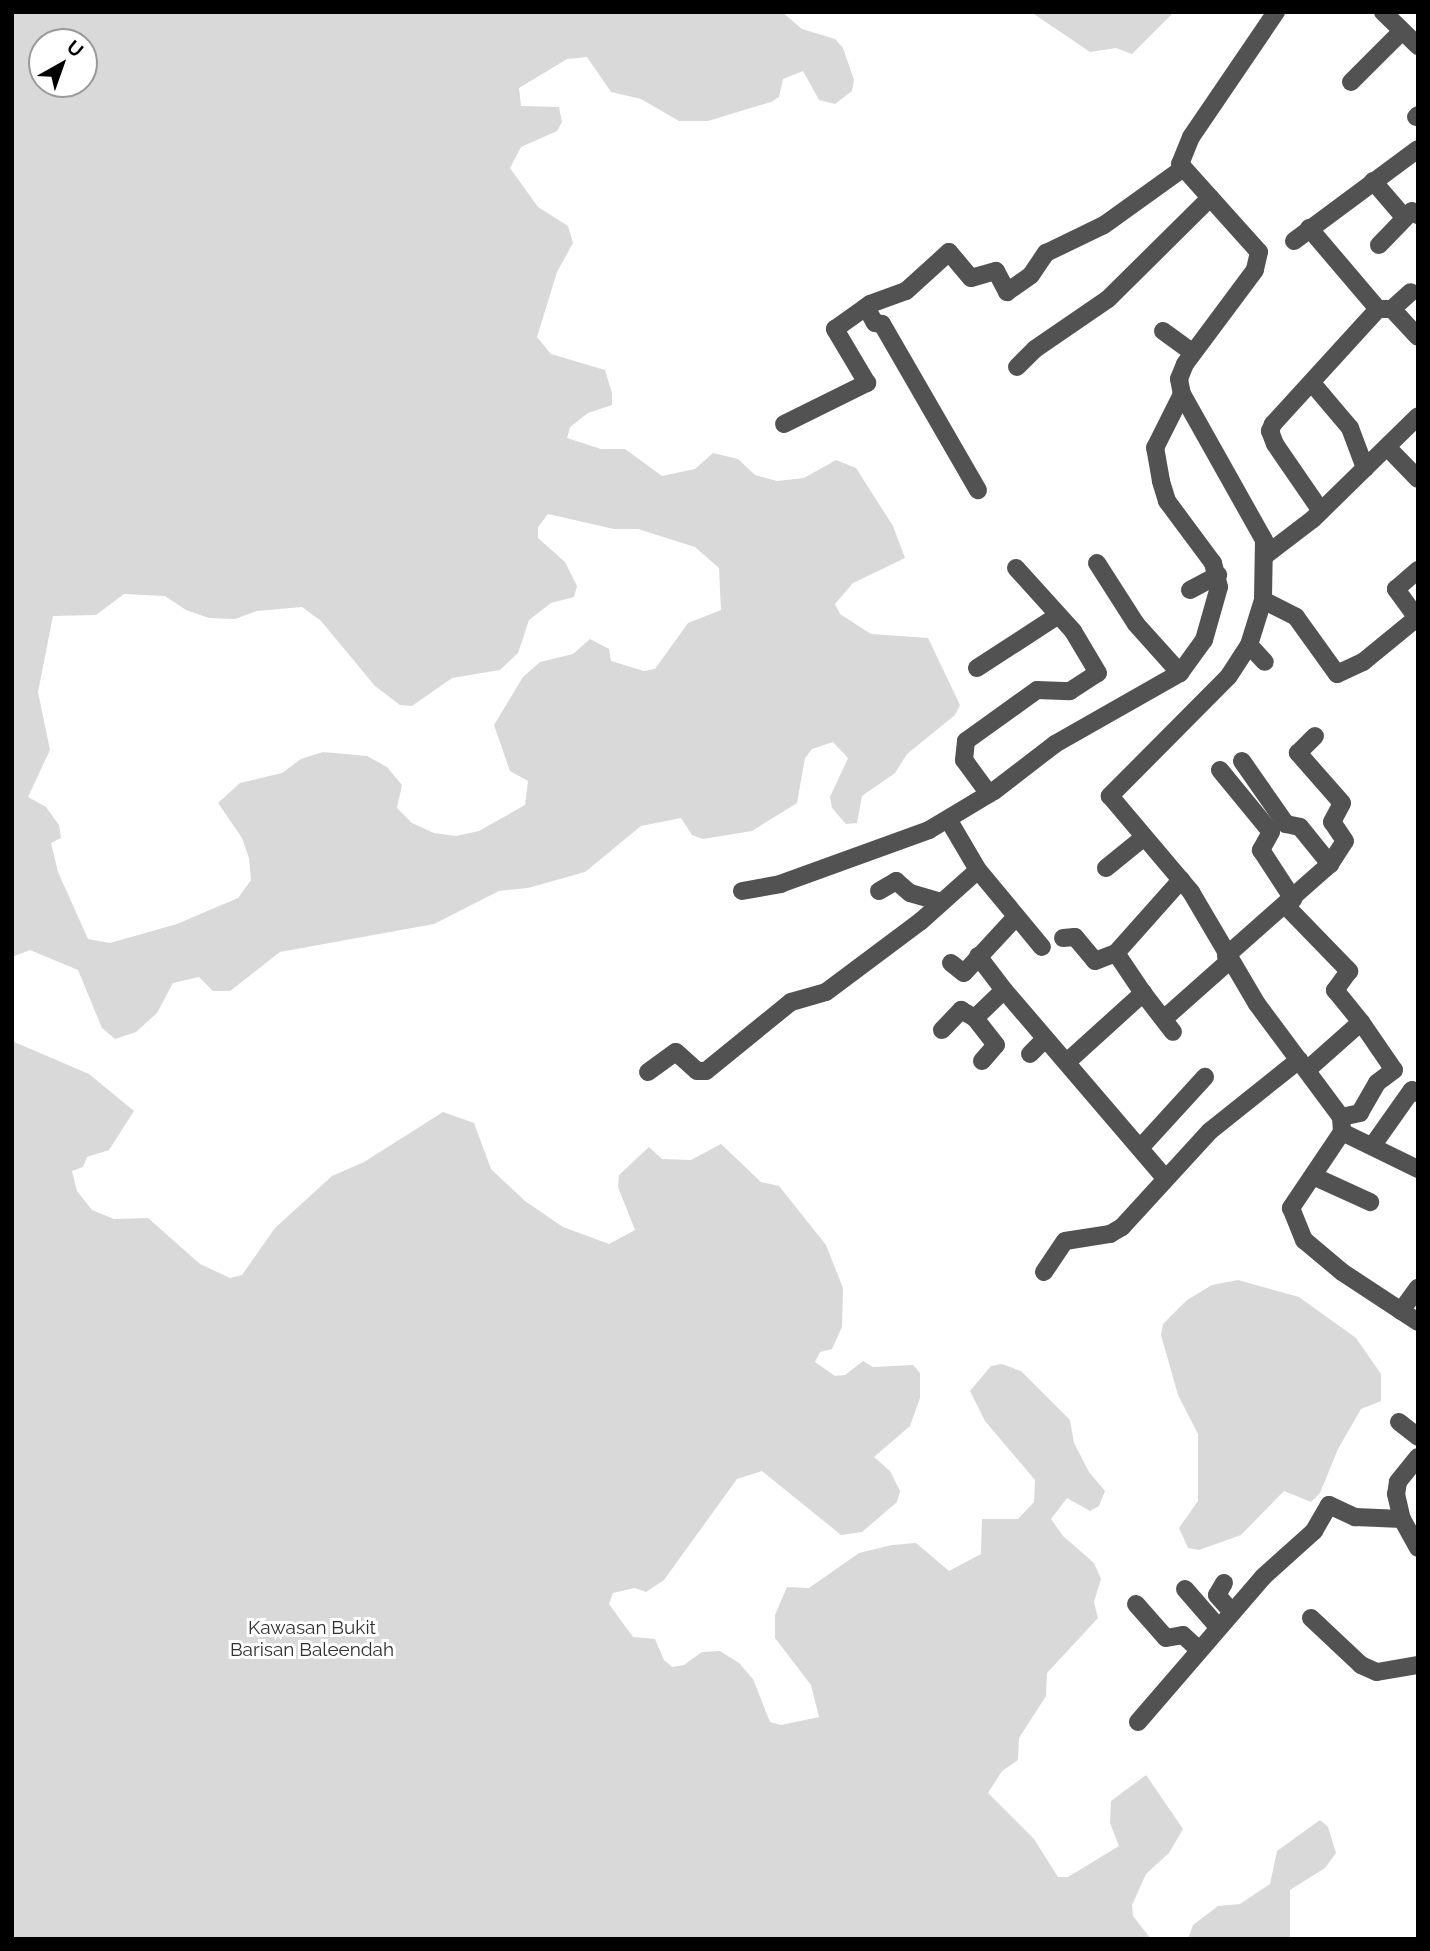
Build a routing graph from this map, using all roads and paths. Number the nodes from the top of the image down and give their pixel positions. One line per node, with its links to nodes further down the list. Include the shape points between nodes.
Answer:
1 (1276, 12): 7 (street, via 1191,138 1181,158)
2 (1383, 12): 3 (street)
3 (1402, 32): 4 (street); 5 (street)
4 (1418, 46)
5 (1350, 82)
6 (1414, 157): 8 (street)
7 (1182, 169): 9 (street); 15 (street, via 1104,225 1046,253 1031,275 1007,292 996,271 971,278 948,252 906,291)
8 (1373, 181): 10 (street); 11 (street)
9 (1210, 198): 19 (street, via 1254,243 1258,263); 20 (street, via 1108,299 1035,349)
10 (1411, 216): 13 (street)
11 (1310, 228): 12 (street); 16 (street)
12 (1294, 241)
13 (1379, 245)
14 (1411, 292): 16 (street)
15 (866, 307): 24 (street, via 835,329 867,383); 28 (street, via 875,323 882,324)
16 (1385, 309): 18 (street); 21 (street)
17 (1163, 331): 19 (street)
18 (1418, 337)
19 (1194, 353): 22 (street, via 1179,379)
20 (1017, 367)
21 (1312, 383): 26 (street, via 1350,428); 29 (street, via 1270,431)
22 (1182, 394): 30 (street, via 1256,524); 34 (street, via 1155,449 1161,481 1167,501)
23 (1418, 416): 25 (street)
24 (784, 424)
25 (1388, 448): 26 (street); 27 (street)
26 (1365, 468): 29 (street)
27 (1418, 479)
28 (978, 490)
29 (1321, 511): 30 (street)
30 (1268, 554): 36 (street)
31 (1097, 563): 42 (street, via 1136,624)
32 (1016, 568): 37 (street)
33 (1418, 570): 38 (street, via 1396,589)
34 (1219, 575): 35 (street); 42 (street, via 1211,623 1197,654)
35 (1189, 590)
36 (1263, 600): 38 (street, via 1296,617 1337,674 1363,662); 39 (street)
37 (1057, 615): 41 (street); 46 (street, via 1081,643 1097,674 1062,693 1037,691 966,741 964,760)
38 (1418, 617)
39 (1249, 645): 40 (street); 48 (street, via 1228,677 1110,796)
40 (1265, 662)
41 (977, 668)
42 (1180, 673): 46 (street, via 1055,744)
43 (1315, 736): 49 (street, via 1298,753 1342,803 1332,822 1345,841)
44 (1242, 761): 49 (street, via 1286,824 1300,827)
45 (1220, 770): 56 (street, via 1271,832 1261,850)
46 (989, 794): 47 (street)
47 (948, 819): 51 (street); 53 (street, via 867,854 780,884)
48 (1143, 838): 50 (street); 52 (street)
49 (1330, 864): 56 (street)
50 (1106, 868)
51 (978, 870): 55 (street); 57 (street)
52 (1181, 880): 60 (street); 62 (street)
53 (742, 891)
54 (879, 891): 55 (street, via 896,881 910,892)
55 (941, 902): 75 (street, via 826,992 791,1002 706,1071 697,1071 676,1052)
56 (1290, 903): 62 (street); 67 (street, via 1349,971 1335,990)
57 (1015, 918): 59 (street); 61 (street)
58 (1063, 938): 60 (street, via 1075,937 1095,961)
59 (1042, 947)
60 (1116, 953): 65 (street)
61 (978, 956): 63 (street, via 964,973); 64 (street)
62 (1228, 959): 65 (street, via 1170,1025); 73 (street)
63 (951, 964)
64 (1004, 990): 66 (street); 69 (street)
65 (1143, 993): 72 (street)
66 (975, 1018): 68 (street, via 961,1010); 71 (street, via 996,1045)
67 (1361, 1023): 73 (street); 74 (street)
68 (942, 1030)
69 (1045, 1039): 70 (street); 72 (street)
70 (1030, 1054)
71 (982, 1061)
72 (1067, 1062): 80 (street)
73 (1303, 1065): 78 (street); 83 (street, via 1209,1131)
74 (1394, 1070): 77 (street); 78 (street, via 1377,1083 1360,1113)
75 (648, 1072)
76 (1205, 1077): 80 (street)
77 (1415, 1091): 79 (street)
78 (1341, 1124): 79 (street); 82 (street)
79 (1373, 1145): 81 (street)
80 (1141, 1147): 83 (street)
81 (1418, 1168)
82 (1313, 1176): 84 (street); 87 (street, via 1291,1208 1304,1240)
83 (1164, 1177): 85 (street, via 1122,1227 1110,1234 1065,1241)
84 (1370, 1202)
85 (1044, 1272)
86 (1418, 1288): 87 (street)
87 (1401, 1311): 88 (street)
88 (1418, 1322)
89 (1399, 1422): 90 (street)
90 (1418, 1437)
91 (1418, 1457): 92 (street, via 1396,1485)
92 (1412, 1532): 96 (street, via 1355,1517 1329,1504 1314,1531)
93 (1224, 1583): 96 (street, via 1217,1595)
94 (1185, 1589): 98 (street)
95 (1136, 1604): 99 (street, via 1166,1638 1183,1635)
96 (1232, 1612): 98 (street)
97 (1311, 1618): 100 (street, via 1361,1665 1377,1672)
98 (1218, 1627): 99 (street)
99 (1199, 1650): 101 (street)
100 (1418, 1665)
101 (1138, 1722)

